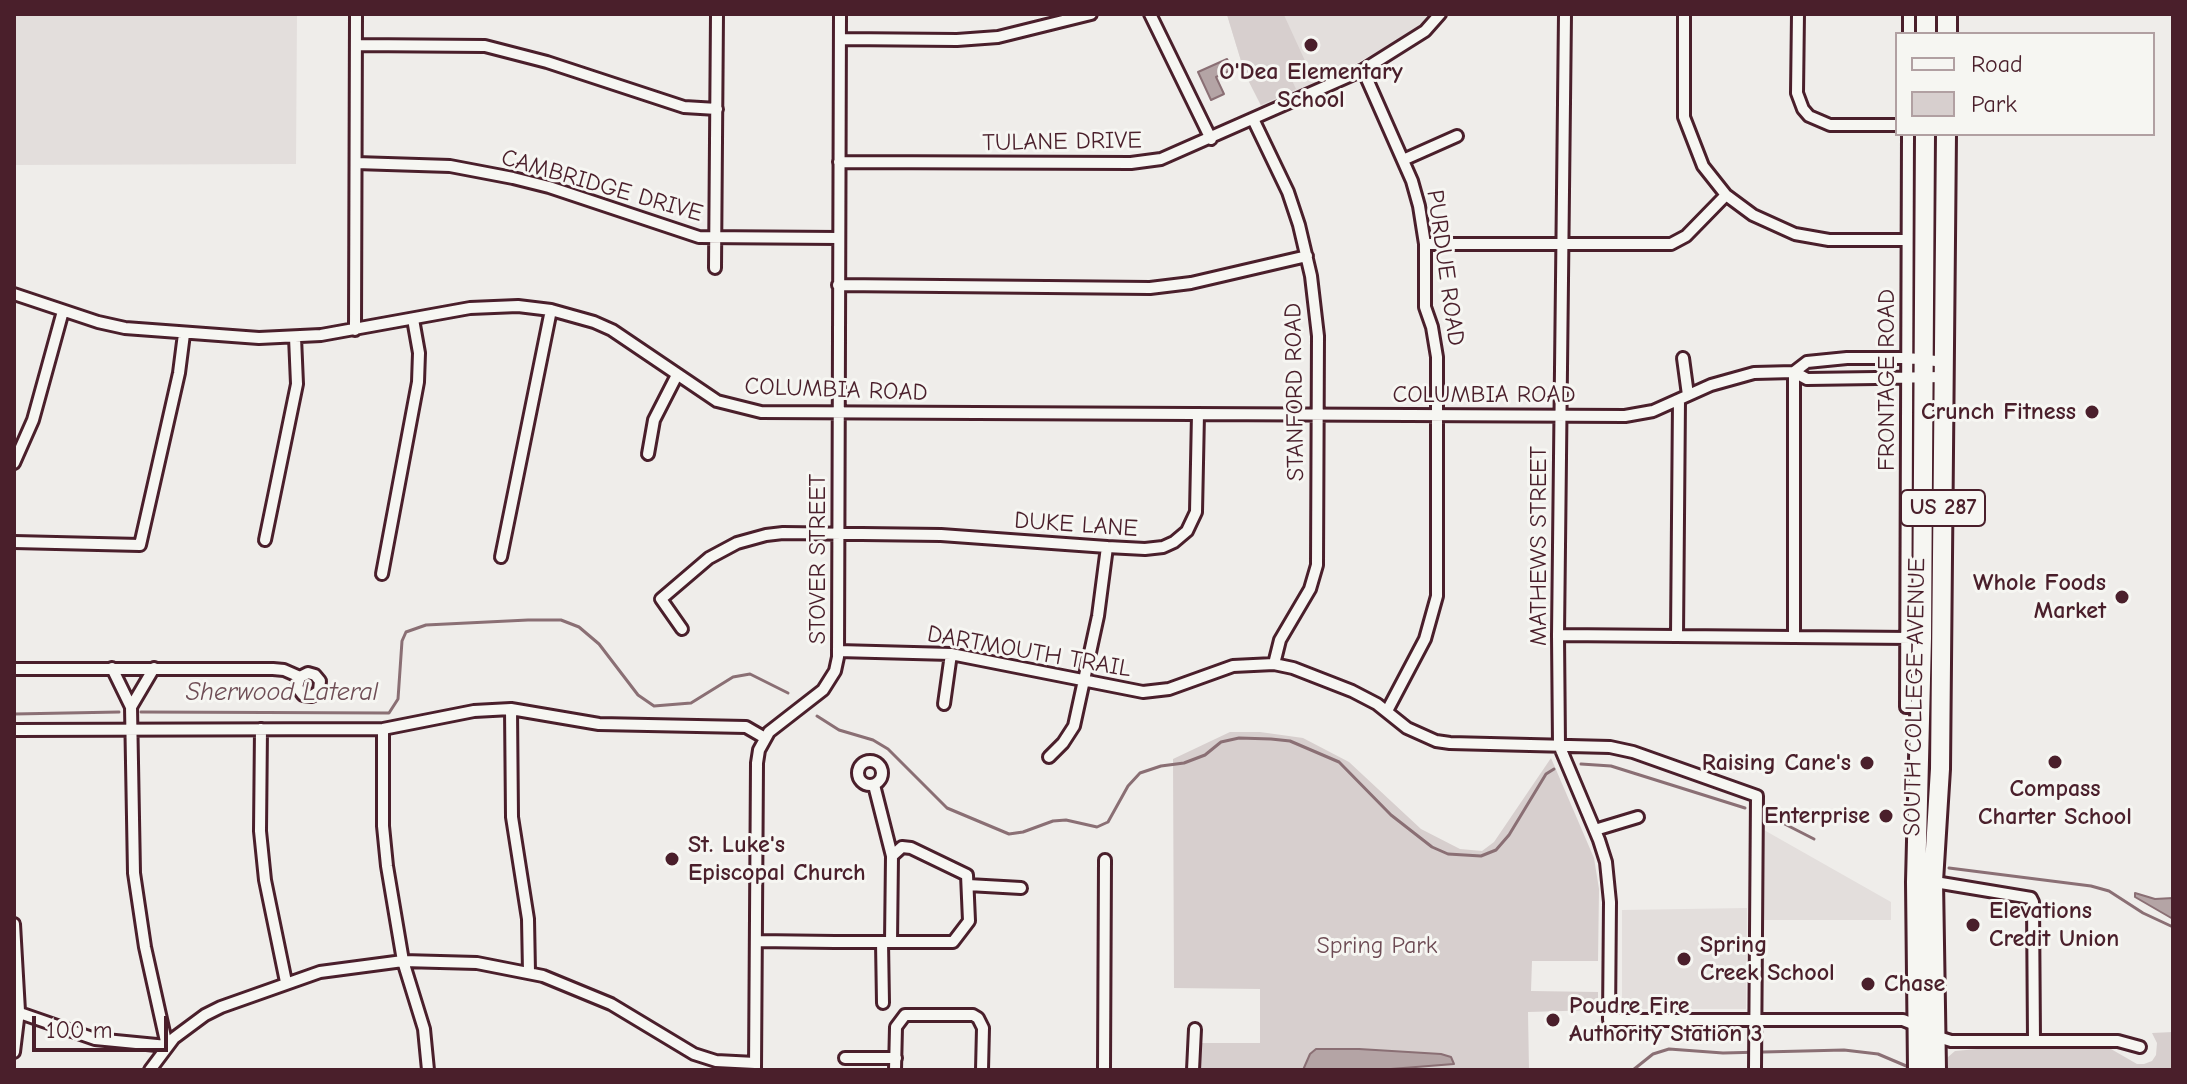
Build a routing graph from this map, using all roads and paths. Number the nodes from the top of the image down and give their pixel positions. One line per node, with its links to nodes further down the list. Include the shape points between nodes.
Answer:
1 (356, 14): 11 (street)
2 (717, 14): 13 (street)
3 (840, 14): 10 (street, STOVER STREET)
4 (1091, 14): 10 (street, via 998,37)
5 (1150, 14): 19 (street)
6 (1440, 14): 12 (street, TULANE DRIVE, via 1425,31)
7 (1565, 14): 30 (street, MATHEWS STREET)
8 (1684, 14): 25 (street, via 1684,117 1703,166)
9 (1798, 14): 15 (street, via 1797,93 1809,116 1830,125)
10 (840, 39): 22 (street, STOVER STREET)
11 (356, 45): 13 (street, via 485,46 684,107); 23 (street)
12 (1363, 70): 14 (street, TULANE DRIVE); 21 (street, PURDUE ROAD)
13 (717, 109): 26 (street)
14 (1253, 119): 19 (street, TULANE DRIVE); 31 (street, STANFORD ROAD, via 1288,192)
15 (1895, 125)
16 (1457, 136): 21 (street)
17 (1908, 136): 28 (street, FRONTAGE ROAD)
18 (1946, 136): 24 (highway, SOUTH COLLEGE AVENUE / US 287)
19 (1211, 139): 22 (street, TULANE DRIVE, via 1161,159 1131,163)
20 (1925, 143): 24 (highway, via 1936,175); 42 (highway, SOUTH COLLEGE AVENUE / US 287)
21 (1403, 160): 29 (street, PURDUE ROAD)
22 (839, 162): 27 (street, STOVER STREET)
23 (356, 163): 26 (street, CAMBRIDGE DRIVE, via 476,170 549,187 693,236); 38 (street)
24 (1946, 186): 43 (highway, SOUTH COLLEGE AVENUE / US 287)
25 (1726, 195): 28 (street, via 1753,215 1795,234 1829,240); 30 (street, via 1686,236 1671,244)
26 (716, 238): 27 (street, CAMBRIDGE DRIVE); 32 (street)
27 (839, 238): 33 (street, STOVER STREET)
28 (1907, 240): 42 (street, FRONTAGE ROAD)
29 (1425, 244): 30 (street); 51 (street, PURDUE ROAD, via 1425,307 1437,357)
30 (1563, 245): 52 (street, MATHEWS STREET)
31 (1307, 256): 33 (street, via 1150,288); 50 (street, STANFORD ROAD, via 1318,336)
32 (715, 268)
33 (838, 285): 48 (street, STOVER STREET)
34 (14, 294): 36 (street, COLUMBIA ROAD)
35 (551, 310): 37 (street, COLUMBIA ROAD, via 494,306); 45 (street, COLUMBIA ROAD, via 612,330); 59 (street)
36 (63, 311): 39 (street, COLUMBIA ROAD, via 125,328); 54 (street, via 33,420)
37 (413, 319): 38 (street, COLUMBIA ROAD); 60 (street, via 418,382)
38 (355, 330): 40 (street, COLUMBIA ROAD)
39 (184, 334): 40 (street, COLUMBIA ROAD); 57 (street, via 140,545)
40 (295, 337): 56 (street, via 297,384)
41 (1683, 358): 47 (street)
42 (1916, 359): 43 (street, COLUMBIA ROAD); 44 (street, COLUMBIA ROAD, via 1807,362); 46 (highway, SOUTH COLLEGE AVENUE / US 287)
43 (1945, 370): 46 (street, COLUMBIA ROAD); 66 (highway, SOUTH COLLEGE AVENUE / US 287)
44 (1794, 372): 46 (street, COLUMBIA ROAD, via 1807,379); 47 (street, COLUMBIA ROAD, via 1754,373); 64 (street)
45 (677, 375): 48 (street, COLUMBIA ROAD, via 734,407); 53 (street, via 654,420)
46 (1916, 379): 65 (highway, SOUTH COLLEGE AVENUE / US 287)
47 (1684, 398): 52 (street, COLUMBIA ROAD, via 1640,414); 63 (street)
48 (838, 413): 49 (street, COLUMBIA ROAD); 55 (street, STOVER STREET)
49 (1198, 414): 50 (street, COLUMBIA ROAD); 58 (street, DUKE LANE, via 1198,503 1187,531 1155,549)
50 (1318, 414): 51 (street, COLUMBIA ROAD); 69 (street, STANFORD ROAD, via 1317,565 1310,589 1280,640)
51 (1437, 415): 52 (street, COLUMBIA ROAD); 78 (street, PURDUE ROAD, via 1437,596 1425,639)
52 (1560, 416): 62 (street, MATHEWS STREET)
53 (648, 454)
54 (14, 463)
55 (837, 534): 58 (street, DUKE LANE, via 941,535); 61 (street, DUKE LANE, via 766,535 709,558 661,599); 67 (street, STOVER STREET)
56 (265, 540)
57 (14, 542)
58 (1107, 547): 74 (street)
59 (501, 557)
60 (382, 574)
61 (682, 629)
62 (1558, 635): 63 (street); 84 (street, MATHEWS STREET)
63 (1677, 636): 64 (street)
64 (1794, 637): 65 (street)
65 (1914, 638): 66 (street); 91 (highway, SOUTH COLLEGE AVENUE / US 287)
66 (1942, 638): 91 (highway, SOUTH COLLEGE AVENUE / US 287, via 1940,769)
67 (838, 651): 68 (street, DARTMOUTH TRAIL); 83 (street, STOVER STREET, via 835,671 823,690)
68 (951, 654): 74 (street, DARTMOUTH TRAIL); 75 (street)
69 (1274, 664): 74 (street, DARTMOUTH TRAIL, via 1233,666 1156,691); 78 (street, DARTMOUTH TRAIL, via 1332,682)
70 (112, 668): 71 (street); 72 (street); 76 (street)
71 (154, 668): 73 (street, via 273,669); 76 (street)
72 (14, 669)
73 (300, 677)
74 (1084, 680): 85 (street, via 1074,726)
75 (944, 704)
76 (131, 707): 79 (street)
77 (511, 709): 81 (street); 83 (street, via 611,725 746,727); 98 (street, via 512,817 528,919)
78 (1387, 711): 84 (street, DARTMOUTH TRAIL, via 1407,728 1436,741)
79 (131, 729): 80 (street); 82 (street); 107 (street, via 134,873)
80 (261, 729): 81 (street); 99 (street, via 260,831)
81 (383, 729): 97 (street, via 383,826)
82 (14, 730)
83 (765, 738): 95 (street, via 757,763)
84 (1559, 745): 88 (street, MATHEWS STREET); 102 (street, DARTMOUTH TRAIL, via 1633,752 1757,796)
85 (1049, 757)
86 (874, 785): 89 (street)
87 (1638, 817): 88 (street)
88 (1595, 830): 102 (street, MATHEWS STREET, via 1609,879 1609,1020)
89 (892, 856): 92 (street, via 902,847 911,848 967,875); 96 (street)
90 (1105, 860): 118 (street)
91 (1925, 881): 103 (highway, SOUTH COLLEGE AVENUE / US 287); 105 (highway, SOUTH COLLEGE AVENUE / US 287); 106 (street, via 2025,895 2033,902)
92 (968, 885): 93 (street); 96 (street, via 969,921 953,942)
93 (1021, 888)
94 (14, 924): 101 (street)
95 (756, 941): 96 (street); 113 (street)
96 (886, 942): 100 (street)
97 (403, 961): 98 (street, via 477,963); 99 (street); 116 (street, via 424,1029)
98 (529, 972): 113 (street, via 603,1000 694,1054)
99 (286, 982): 107 (street, via 205,1015)
100 (883, 1003)
101 (16, 1011): 107 (street, via 95,1039); 109 (street)
102 (1756, 1020): 103 (street, via 1903,1020); 120 (street)
103 (1918, 1025): 105 (street); 111 (highway, SOUTH COLLEGE AVENUE / US 287)
104 (1195, 1029): 119 (street)
105 (1936, 1037): 106 (street); 114 (highway, SOUTH COLLEGE AVENUE / US 287)
106 (2034, 1040): 108 (street, via 2118,1041)
107 (167, 1046): 115 (street)
108 (2140, 1047)
109 (14, 1052)
110 (845, 1058): 112 (street)
111 (1918, 1063)
112 (896, 1064): 117 (street, via 901,1016 973,1015 983,1028)
113 (755, 1066)
114 (1936, 1066)
115 (150, 1070)
116 (428, 1070)
117 (982, 1070)
118 (1104, 1070)
119 (1193, 1070)
120 (1755, 1070)

